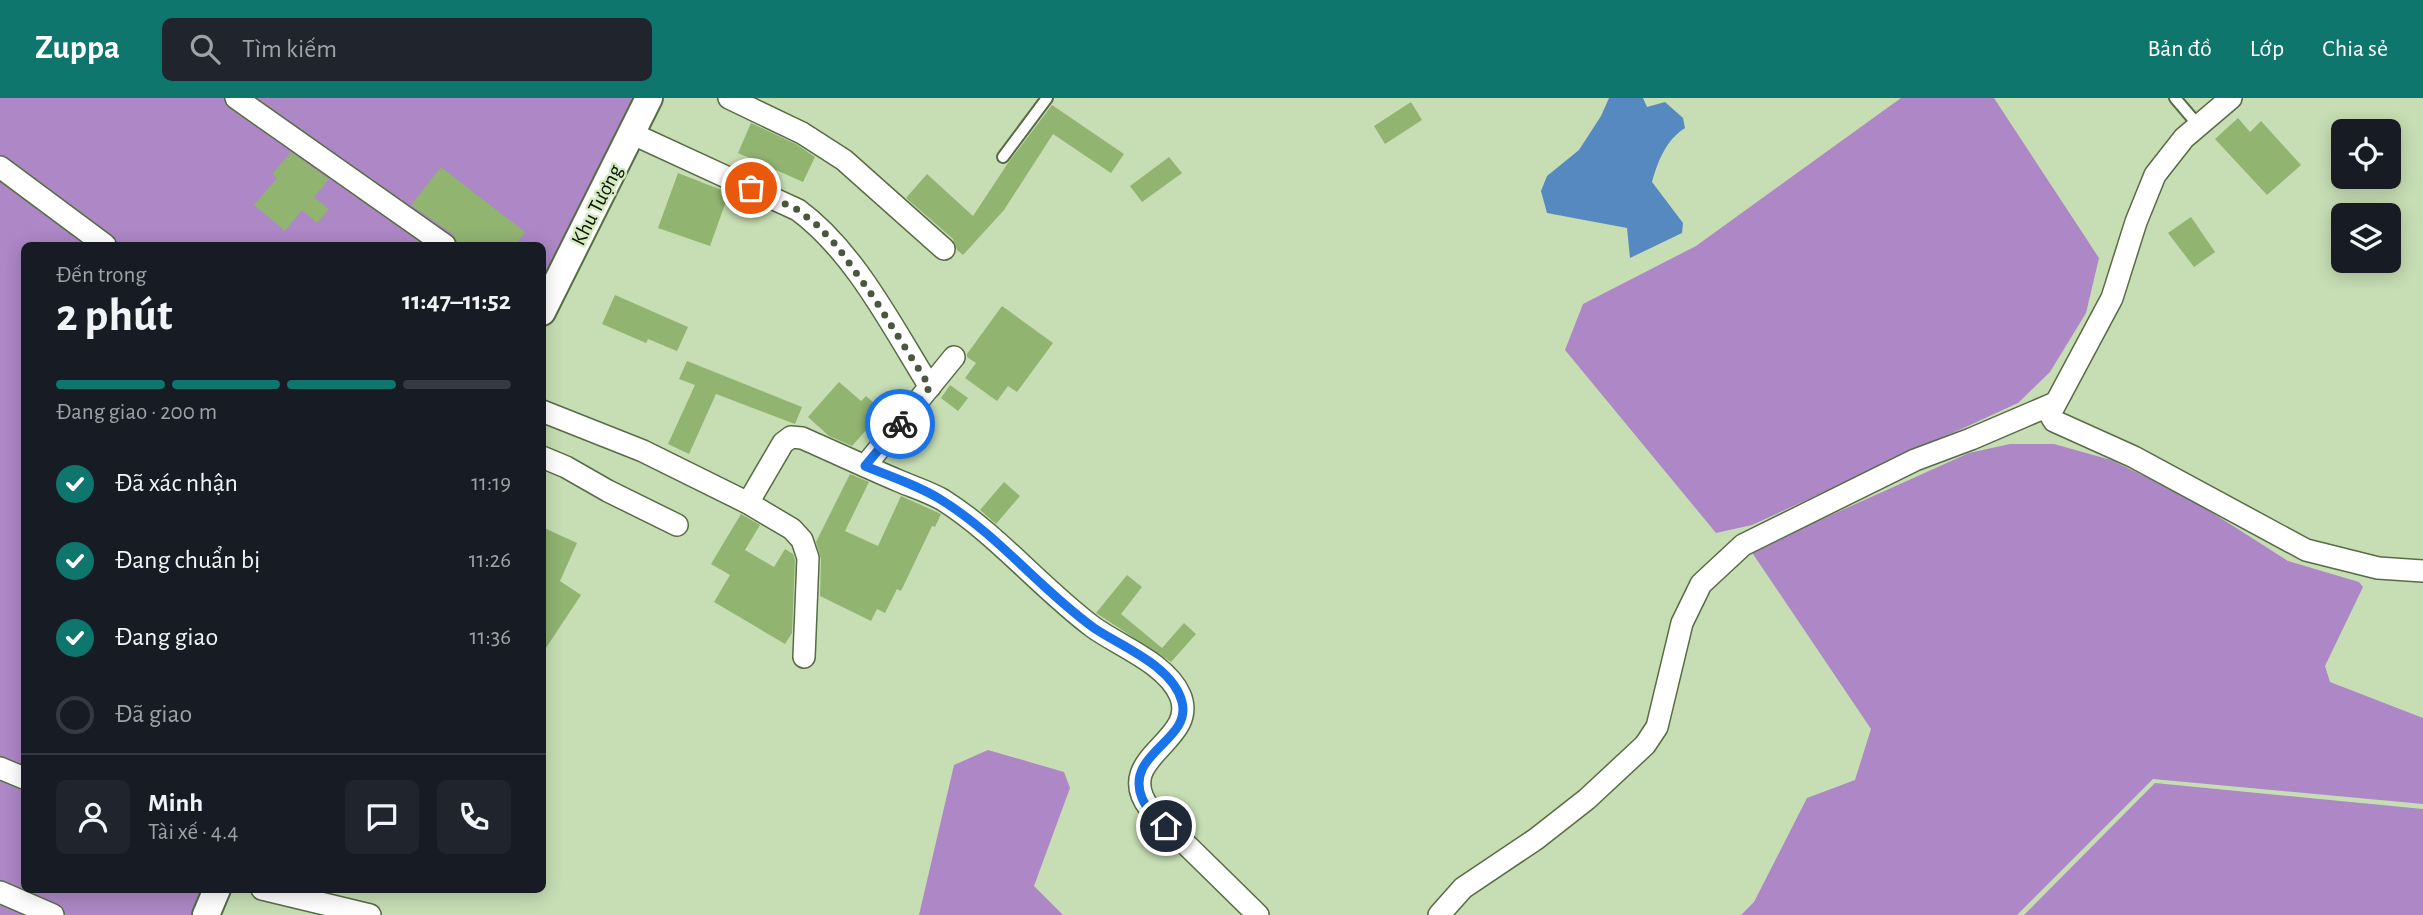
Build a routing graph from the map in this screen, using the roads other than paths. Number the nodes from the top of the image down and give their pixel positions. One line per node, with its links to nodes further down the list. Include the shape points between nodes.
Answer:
1 (236, 98): 12 (street)
2 (649, 98): 8 (street, Khu Tượng)
3 (729, 98): 13 (street, via 802,133 844,160)
4 (1047, 98): 9 (lane)
5 (2175, 98): 7 (lane)
6 (2231, 98): 7 (street)
7 (2198, 125): 17 (street, via 2155,175 2112,298)
8 (633, 134): 14 (street, Khu Tượng); 16 (street, via 798,210 817,225 874,298)
9 (1003, 157)
10 (0, 167): 11 (street)
11 (101, 242)
12 (441, 242)
13 (944, 249)
14 (546, 304)
15 (954, 357): 16 (street)
16 (930, 387): 20 (street)
17 (2055, 403): 23 (street, via 2050,414 2054,421 2134,457 2306,550 2378,568); 34 (street, via 1915,460 1743,545 1701,584 1682,623 1657,727 1645,745 1587,799 1464,888)
18 (546, 413): 21 (street, via 643,452)
19 (546, 459): 22 (street)
20 (865, 466): 21 (street, via 791,437); 33 (street, via 942,500 1094,627 1131,649 1173,684 1182,704 1181,722 1143,767 1142,800)
21 (748, 503): 24 (street, via 802,540 808,558)
22 (677, 525)
23 (2423, 571)
24 (804, 657)
25 (0, 768): 26 (street)
26 (21, 777)
27 (0, 892): 30 (street)
28 (215, 893): 31 (street)
29 (279, 893): 32 (street)
30 (52, 915)
31 (206, 915)
32 (370, 915)
33 (1258, 915)
34 (1439, 915)

